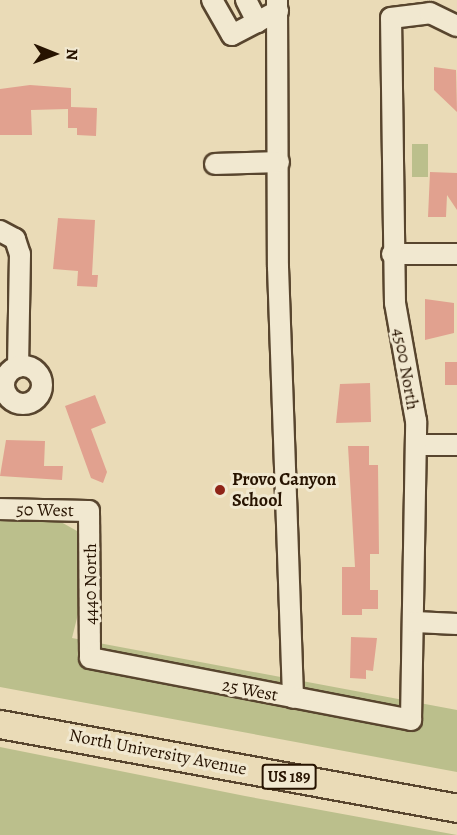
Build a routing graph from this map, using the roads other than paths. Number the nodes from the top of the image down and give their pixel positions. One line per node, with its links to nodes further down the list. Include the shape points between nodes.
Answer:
1 (212, 0): 4 (street, via 227,33)
2 (246, 0): 4 (street)
3 (277, 5): 4 (street); 6 (street)
4 (257, 22)
5 (457, 26): 9 (street, 4500 North, via 430,13 392,18)
6 (279, 162): 7 (street); 19 (street)
7 (215, 164)
8 (0, 231): 11 (street, via 15,239 20,254)
9 (392, 254): 10 (street); 12 (street, 4500 North)
10 (457, 255)
11 (18, 367)
12 (416, 445): 13 (street); 16 (street, 4500 North)
13 (457, 445)
14 (0, 509): 15 (street, 50 West)
15 (89, 511): 18 (street, 4440 North)
16 (415, 622): 17 (street); 20 (street, 4500 North)
17 (457, 624)
18 (90, 658): 19 (street, 25 West)
19 (293, 698): 20 (street, 25 West)
20 (411, 720)
21 (0, 724): 22 (highway, North University Avenue / US 189)
22 (457, 808)

